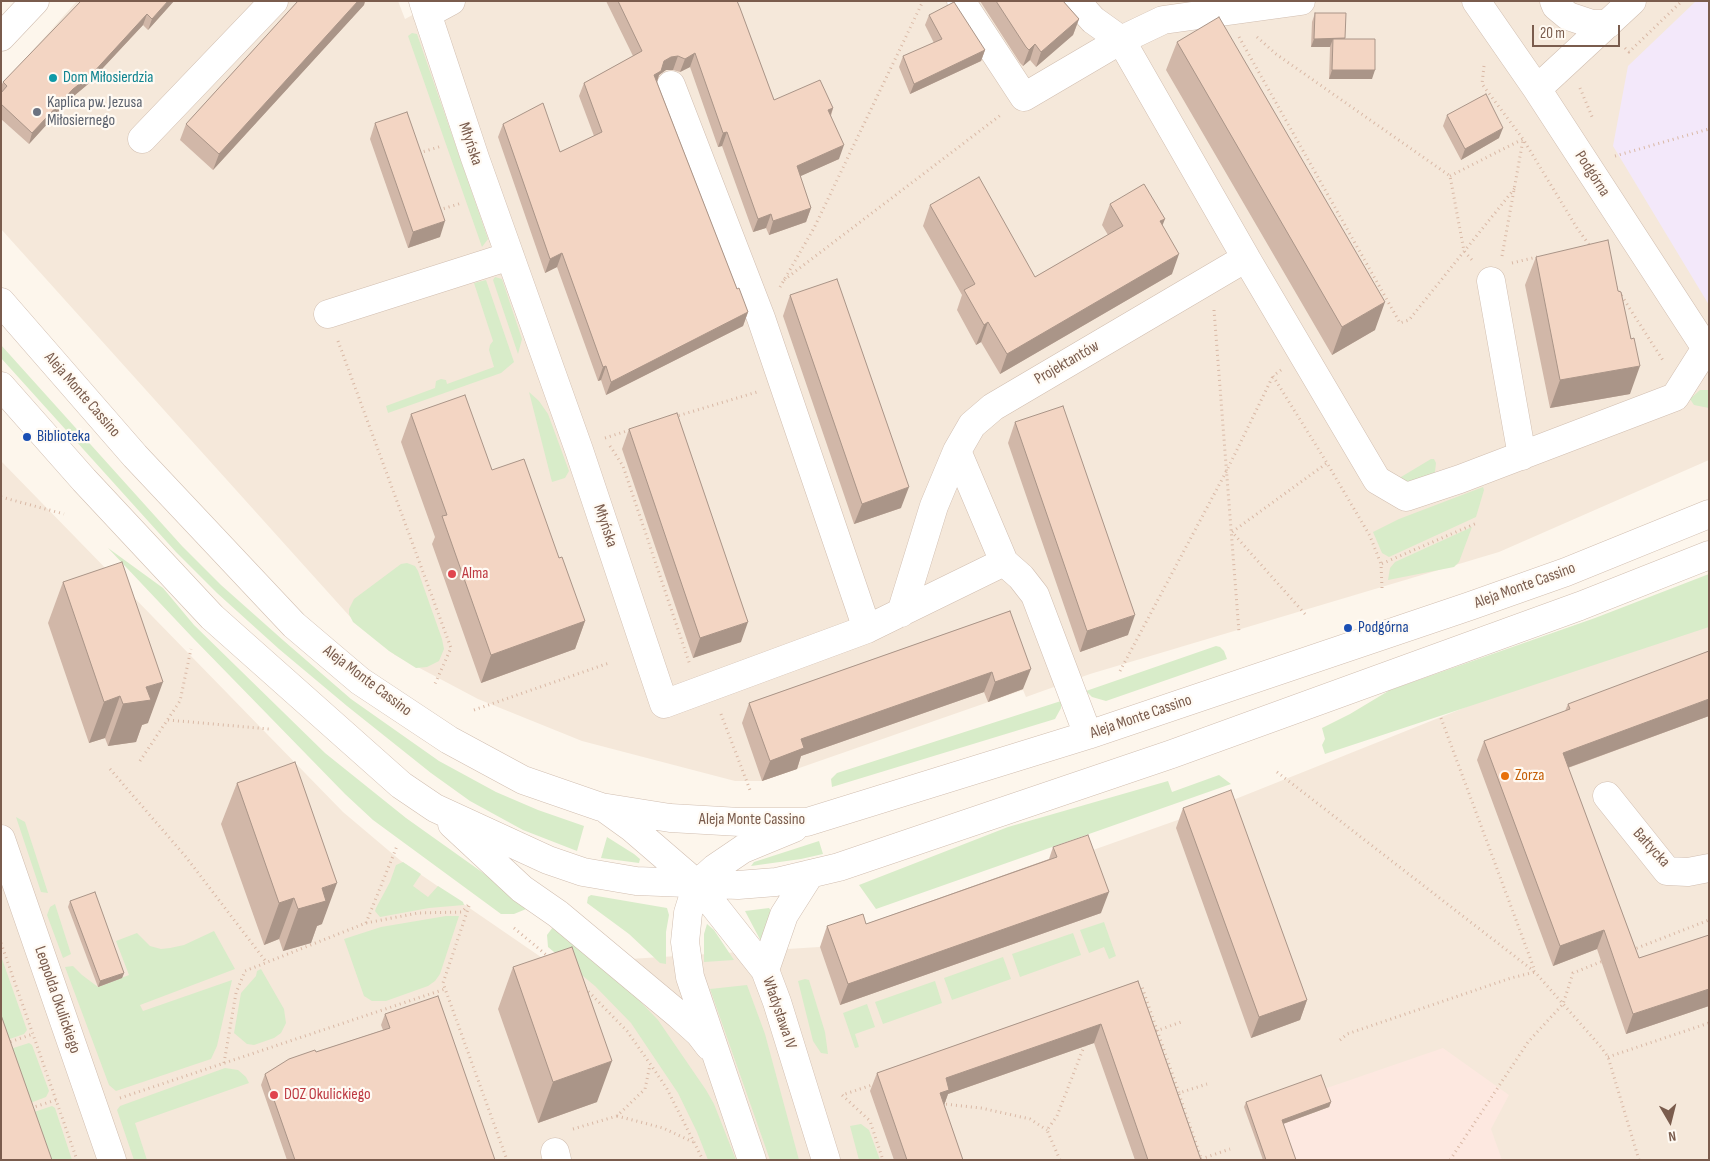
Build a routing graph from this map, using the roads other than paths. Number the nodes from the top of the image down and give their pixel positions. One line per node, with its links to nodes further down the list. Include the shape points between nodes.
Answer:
1 (35, 1): 13 (street)
2 (274, 1): 17 (street)
3 (451, 1): 10 (street)
4 (961, 1): 14 (street, via 1024,97)
5 (1076, 1): 14 (street, via 1093,20)
6 (1301, 1): 11 (street)
7 (1476, 1): 16 (street, Podgórna)
8 (1554, 1): 12 (street, via 1568,16)
9 (1632, 1): 12 (street)
10 (425, 8): 18 (street, Młyńska)
11 (1236, 8): 14 (street, via 1163,20)
12 (1614, 34): 16 (street)
13 (1, 37)
14 (1121, 40): 19 (street)
15 (671, 85): 31 (street, via 761,318)
16 (1537, 90): 23 (street, Podgórna)
17 (142, 139)
18 (510, 256): 22 (street); 31 (street, Młyńska, via 664,704)
19 (1246, 258): 25 (street, Projektantów, via 993,407 972,425); 26 (street, via 1377,480 1406,497)
20 (1500, 272): 26 (street)
21 (1, 302): 34 (street, Aleja Monte Cassino, via 135,456 288,618 353,674 449,740 498,767 523,780)
22 (328, 314)
23 (1707, 350): 26 (street, Podgórna, via 1675,397)
24 (1, 386): 35 (street, via 212,617 401,785)
25 (957, 451): 29 (street); 30 (street, Projektantów, via 934,506)
26 (1522, 456)
27 (1709, 514): 32 (street, Aleja Monte Cassino, via 1557,575)
28 (1709, 555): 39 (street, via 1580,606 1172,754)
29 (1004, 562): 30 (street, Młyńska); 32 (street, via 1035,595)
30 (901, 613): 31 (street, Młyńska)
31 (867, 629)
32 (1088, 735): 36 (street, Aleja Monte Cassino)
33 (1607, 796): 38 (street, Bałtycka, via 1667,871)
34 (601, 807): 36 (street, Aleja Monte Cassino, via 670,818); 40 (street, Władysława IV, via 632,828)
35 (435, 808): 40 (street, via 548,860 583,872); 42 (street, via 522,889 558,914 679,1015 699,1033)
36 (807, 822): 40 (street, via 743,849)
37 (1, 839): 43 (street, Leopolda Okulickiego)
38 (1709, 868)
39 (810, 874): 40 (street, via 738,886); 41 (street, via 784,915)
40 (698, 884): 41 (street, Władysława IV); 42 (street, via 688,913 685,942 690,977)
41 (765, 970): 45 (street, Władysława IV)
42 (714, 1053): 44 (street)
43 (112, 1160)
44 (752, 1160)
45 (826, 1160)

